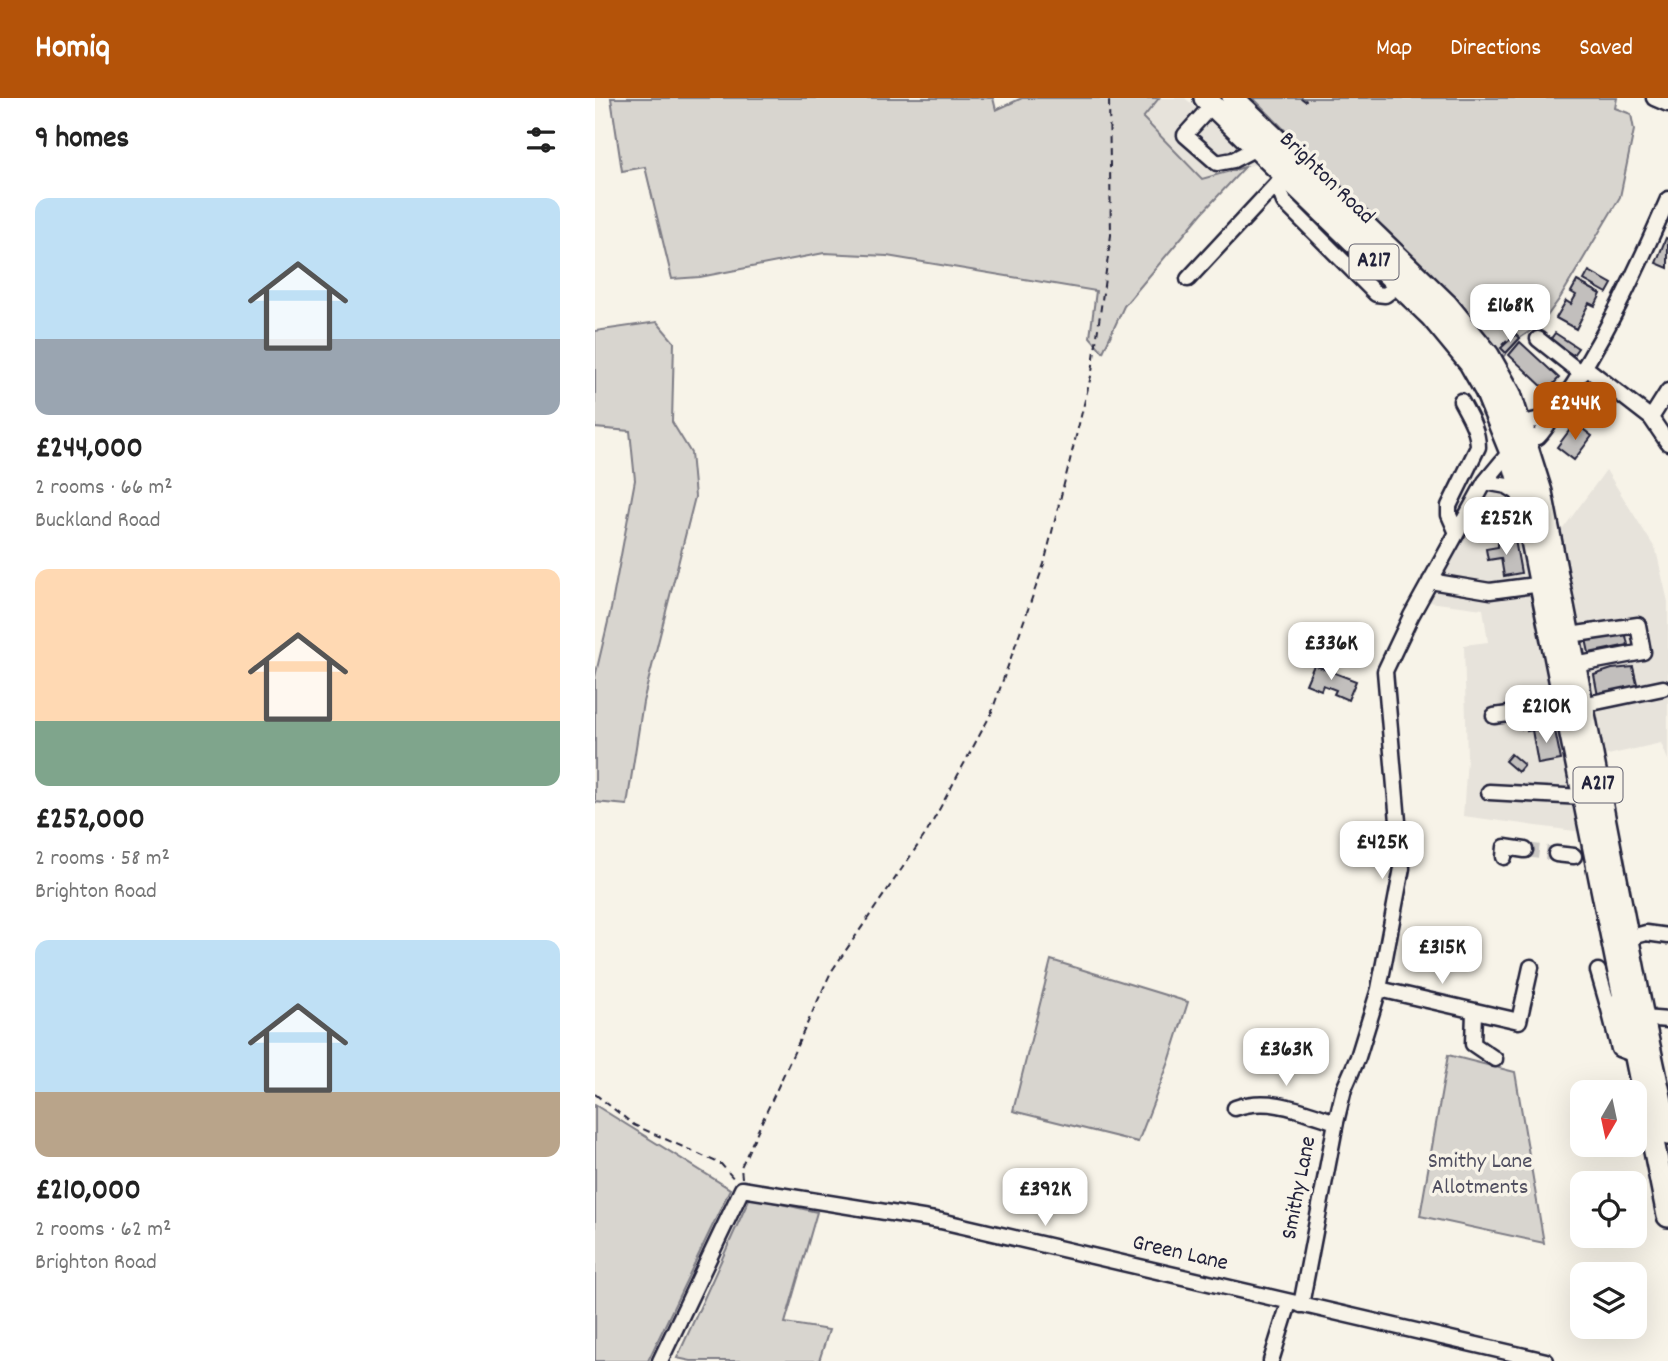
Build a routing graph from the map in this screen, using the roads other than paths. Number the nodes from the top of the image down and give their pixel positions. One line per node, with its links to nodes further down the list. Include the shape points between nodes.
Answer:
1 (1233, 98): 14 (highway, Brighton Road / A217, via 1471,331 1510,394)
2 (1654, 98): 4 (street)
3 (1209, 101): 5 (highway, Brighton Road / A217); 5 (street, via 1185,135 1217,163)
4 (1668, 104)
5 (1256, 148): 6 (highway, Brighton Road / A217)
6 (1281, 179): 8 (street); 14 (highway, Brighton Road / A217, via 1432,317 1470,363)
7 (1668, 199): 10 (street, via 1636,273)
8 (1188, 279)
9 (1538, 339): 10 (street)
10 (1583, 371): 13 (street); 14 (street, Smithy Lane, via 1550,425 1538,437)
11 (1668, 391): 13 (street)
12 (1461, 401): 18 (street, via 1478,447 1449,506 1448,515)
13 (1651, 418): 15 (street)
14 (1518, 443): 16 (street, Smithy Lane); 17 (highway, Brighton Road / A217); 21 (highway, Brighton Road / A217, via 1541,492)
15 (1668, 443)
16 (1485, 482): 17 (street, via 1507,486); 18 (street, Smithy Lane)
17 (1523, 496): 20 (highway, Brighton Road / A217)
18 (1457, 533): 19 (street, Smithy Lane)
19 (1430, 581): 20 (street, via 1490,591); 36 (street, Smithy Lane, via 1385,671 1402,869)
20 (1542, 584): 24 (highway, Brighton Road / A217)
21 (1570, 635): 22 (highway, Brighton Road / A217); 22 (street, via 1638,625 1643,652)
22 (1575, 665): 24 (highway, Brighton Road / A217)
23 (1663, 688): 24 (street)
24 (1574, 706): 25 (street); 27 (highway, Brighton Road / A217); 33 (highway, Brighton Road / A217)
25 (1494, 716)
26 (1489, 792): 27 (street)
27 (1584, 797): 37 (highway, Brighton Road / A217)
28 (1525, 850): 31 (street, via 1505,846)
29 (1556, 854): 30 (street)
30 (1574, 856)
31 (1504, 857)
32 (1668, 936): 33 (street, via 1646,933)
33 (1628, 938): 39 (highway, Brighton Road / A217)
34 (1531, 967): 38 (street, via 1519,1021)
35 (1598, 971): 37 (street)
36 (1379, 989): 38 (street); 43 (street, Smithy Lane)
37 (1616, 1002): 45 (highway, Brighton Road / A217, via 1635,1055)
38 (1474, 1011): 41 (street, via 1473,1044)
39 (1643, 1017): 40 (street); 44 (highway, Brighton Road / A217)
40 (1668, 1020)
41 (1495, 1059)
42 (1235, 1108): 43 (street, via 1262,1102)
43 (1336, 1122): 46 (street, Smithy Lane)
44 (1668, 1134)
45 (1668, 1216)
46 (1295, 1304): 47 (street, Green Lane, via 941,1221 742,1189); 48 (street, Smithy Lane); 49 (street, Green Lane)
47 (660, 1361)
48 (1271, 1361)
49 (1546, 1361)

